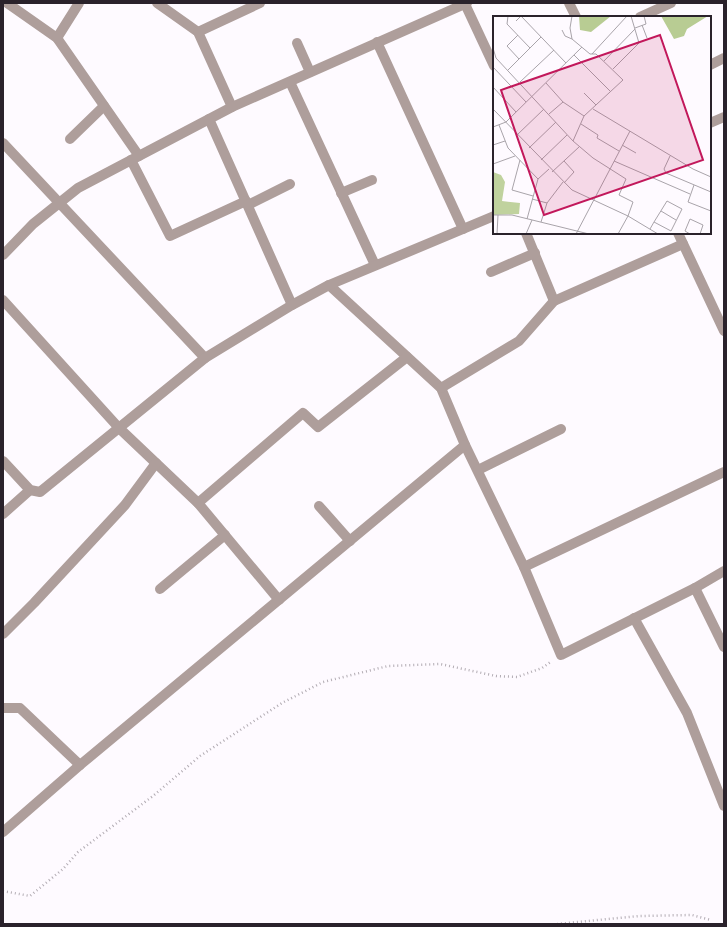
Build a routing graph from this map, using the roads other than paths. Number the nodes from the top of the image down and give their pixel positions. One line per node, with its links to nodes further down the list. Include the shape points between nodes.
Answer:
1 (7, 3): 11 (street)
2 (79, 3): 11 (street)
3 (157, 3): 10 (street)
4 (260, 3): 10 (street)
5 (466, 3): 12 (street); 15 (street)
6 (569, 3): 8 (street)
7 (671, 3): 9 (street)
8 (576, 16)
9 (642, 16)
10 (198, 32): 20 (street)
11 (57, 38): 19 (street)
12 (377, 42): 17 (street); 33 (street)
13 (297, 43): 17 (street)
14 (724, 58): 16 (street)
15 (493, 64)
16 (711, 64)
17 (310, 72): 18 (street)
18 (290, 82): 20 (street); 29 (street)
19 (104, 106): 24 (street); 26 (street)
20 (232, 107): 22 (street)
21 (724, 117): 23 (street)
22 (209, 119): 26 (street); 31 (street)
23 (711, 123)
24 (70, 139)
25 (3, 143): 30 (street)
26 (135, 158): 30 (street, via 78,188); 31 (street, via 170,236)
27 (372, 180): 29 (street)
28 (290, 184): 31 (street)
29 (342, 193): 39 (street)
30 (60, 203): 38 (street, via 32,224); 47 (street)
31 (247, 203): 44 (street)
32 (493, 216): 33 (street)
33 (463, 229): 39 (street)
34 (526, 234): 37 (street)
35 (678, 234): 36 (street)
36 (683, 244): 43 (street); 45 (street)
37 (535, 253): 40 (street); 43 (street)
38 (3, 255)
39 (375, 266): 41 (street)
40 (491, 272)
41 (329, 285): 44 (street); 46 (street)
42 (3, 300): 49 (street)
43 (554, 301): 48 (street, via 519,341)
44 (292, 305): 47 (street)
45 (724, 330)
46 (407, 357): 48 (street); 57 (street, via 318,427 304,413)
47 (205, 358): 49 (street)
48 (441, 388): 51 (street)
49 (119, 428): 53 (street); 56 (street, via 40,492)
50 (561, 428): 54 (street)
51 (466, 445): 54 (street); 61 (street)
52 (3, 461): 56 (street)
53 (156, 463): 57 (street); 68 (street, via 125,505)
54 (478, 470): 62 (street)
55 (724, 472): 62 (street)
56 (30, 490): 59 (street)
57 (198, 503): 60 (street)
58 (319, 506): 61 (street)
59 (3, 514)
60 (224, 535): 65 (street); 66 (street)
61 (350, 541): 66 (street)
62 (524, 567): 67 (street, via 561,655)
63 (724, 571): 64 (street)
64 (695, 588): 67 (street); 69 (street)
65 (160, 589)
66 (279, 600): 71 (street)
67 (634, 618): 72 (street, via 687,713)
68 (3, 634)
69 (724, 647)
70 (3, 708): 71 (street, via 20,708)
71 (80, 766): 73 (street)
72 (724, 806)
73 (3, 832)

